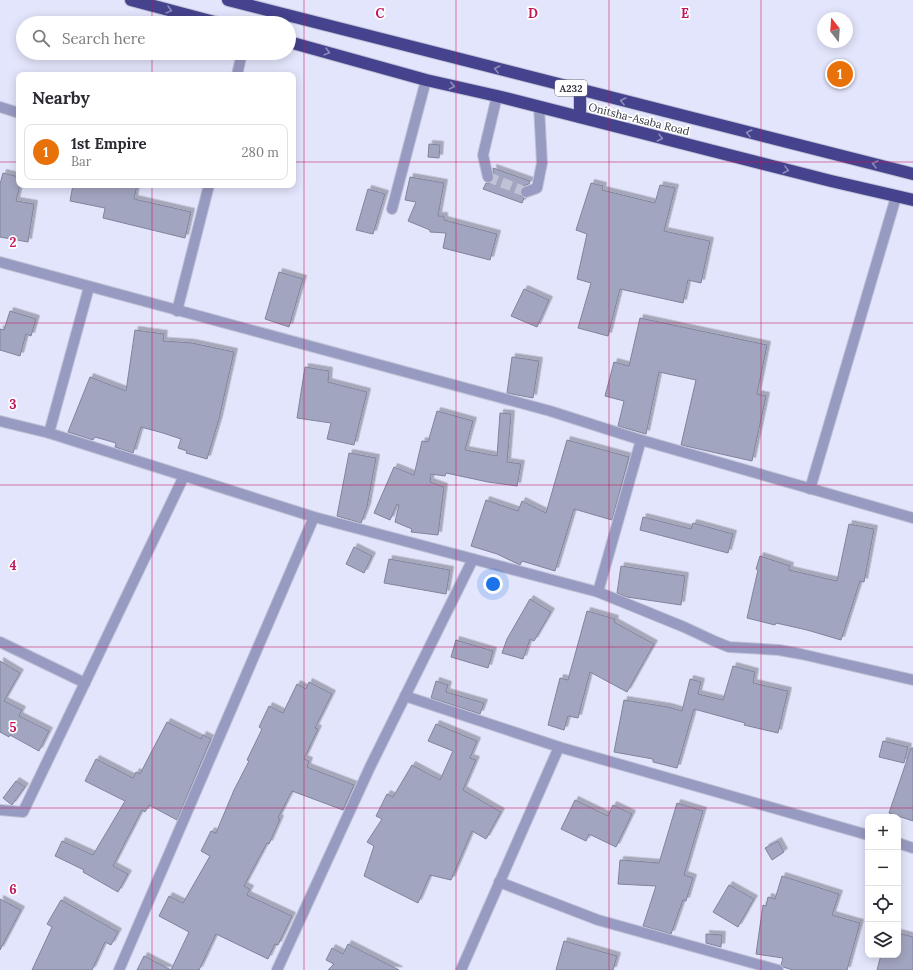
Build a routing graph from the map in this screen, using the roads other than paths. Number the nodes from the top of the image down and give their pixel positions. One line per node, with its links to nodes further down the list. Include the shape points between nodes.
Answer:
1 (131, 0): 3 (highway, one-way to 3)
2 (228, 0): 4 (highway, A232, one-way to 2)
3 (192, 16)
4 (291, 16)
5 (296, 17): 10 (highway, A232, one-way to 5)
6 (296, 44): 9 (highway, Onitsha-Asaba Road / A232, one-way to 9)
7 (240, 60): 8 (street)
8 (238, 72)
9 (426, 80): 11 (highway, Onitsha-Asaba Road / A232, one-way to 11); 22 (street)
10 (580, 90): 15 (highway); 16 (highway, A232, one-way to 10)
11 (497, 96): 12 (highway, Onitsha-Asaba Road / A232); 17 (street, via 482,155)
12 (539, 106): 15 (highway, Onitsha-Asaba Road / A232); 19 (street, via 542,163 537,188)
13 (0, 107): 14 (street)
14 (16, 112)
15 (580, 117): 20 (highway, Onitsha-Asaba Road / A232, one-way to 20)
16 (913, 174)
17 (488, 177)
18 (208, 188): 25 (street)
19 (526, 192)
20 (896, 197): 21 (highway, Onitsha-Asaba Road / A232); 30 (street)
21 (913, 200)
22 (392, 209)
23 (0, 262): 24 (street)
24 (89, 287): 25 (street); 27 (street)
25 (177, 311): 28 (street, via 550,411)
26 (0, 421): 27 (street)
27 (49, 433): 29 (street)
28 (641, 440): 30 (street); 34 (street)
29 (184, 476): 31 (street); 37 (street)
30 (810, 488): 32 (street)
31 (314, 517): 33 (street); 45 (street)
32 (913, 518)
33 (473, 559): 34 (street); 38 (street)
34 (598, 592): 36 (street, via 714,642 729,646 779,650)
35 (0, 642): 37 (street)
36 (913, 680)
37 (85, 683): 40 (street, via 23,812)
38 (405, 696): 39 (street); 46 (street)
39 (558, 747): 41 (street); 44 (street)
40 (0, 810)
41 (865, 834)
42 (901, 844): 43 (street)
43 (913, 848)
44 (500, 882): 47 (street); 48 (street, via 598,920)
45 (119, 970)
46 (277, 970)
47 (461, 970)
48 (778, 970)

